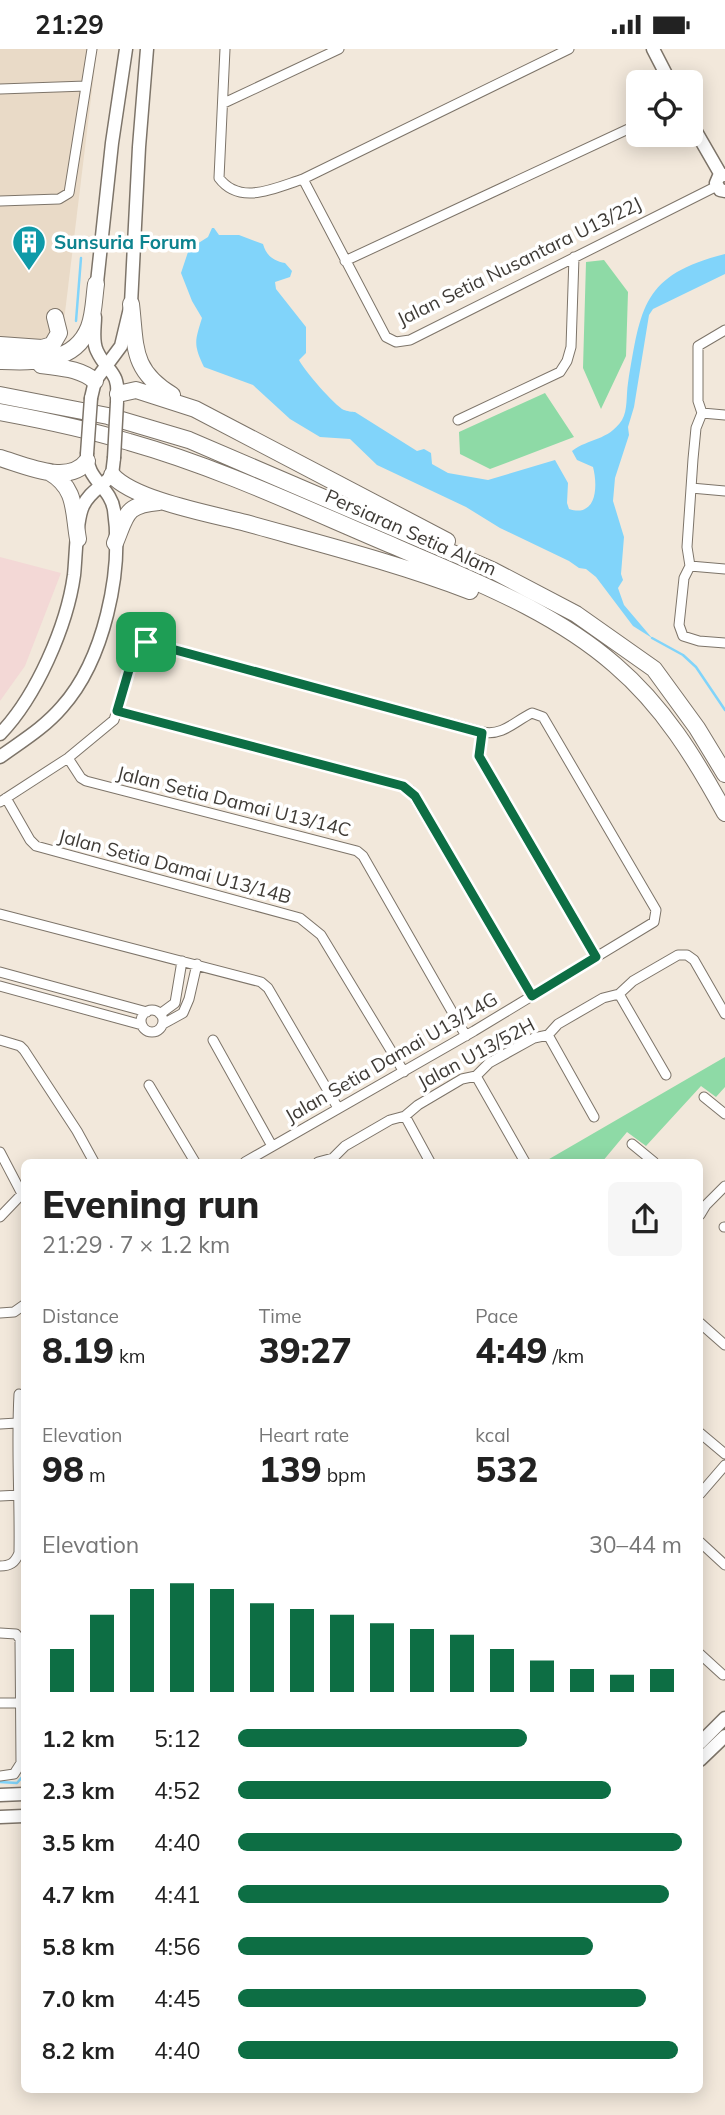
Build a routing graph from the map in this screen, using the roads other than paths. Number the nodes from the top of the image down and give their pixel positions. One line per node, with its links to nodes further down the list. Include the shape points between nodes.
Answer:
1 (92, 49): 9 (street)
2 (126, 49): 19 (main road)
3 (148, 49): 20 (main road)
4 (225, 49): 11 (street)
5 (339, 49): 11 (street)
6 (569, 49): 14 (street)
7 (653, 49): 8 (main road)
8 (664, 70)
9 (86, 86): 10 (street); 16 (street, via 67,196)
10 (0, 89)
11 (224, 103): 14 (street, via 219,178 228,189 261,192)
12 (626, 130): 18 (street)
13 (703, 146): 15 (main road, Jalan Setia Nusantara U13/22J)
14 (303, 179): 18 (street, Jalan Setia Nusantara U13/22J)
15 (722, 182): 17 (street, Jalan Setia Nusantara U13/22J)
16 (0, 201)
17 (574, 257): 18 (street, Jalan Setia Nusantara U13/22J, via 396,342 386,337); 33 (street, via 571,347 560,372)
18 (345, 261)
19 (96, 284): 24 (highway, via 90,324 76,347 42,362); 25 (main road, via 95,345)
20 (131, 304): 25 (main road, via 121,346); 29 (highway, via 139,361 146,376)
21 (55, 317): 23 (highway, via 58,333 52,345)
22 (725, 331): 31 (street, via 698,346)
23 (0, 345)
24 (4, 361): 26 (highway, via 74,369)
25 (106, 365): 26 (main road); 28 (main road, via 116,376)
26 (95, 381): 35 (main road, bridge)
27 (0, 395): 45 (highway, Persiaran Setia Alam, via 108,416 189,440)
28 (118, 398): 29 (highway, via 136,390); 37 (main road, bridge)
29 (195, 409): 45 (highway, via 458,547)
30 (0, 412): 46 (highway, Persiaran Setia Alam, via 130,442 211,470 467,578)
31 (702, 413): 32 (street); 38 (street, via 696,428)
32 (725, 415)
33 (458, 420)
34 (0, 458): 36 (highway)
35 (87, 458): 36 (highway, via 78,471); 37 (main road, via 94,479)
36 (49, 472): 41 (highway, via 71,492)
37 (109, 473): 40 (highway, via 126,487); 41 (main road, via 81,508); 42 (main road)
38 (691, 488): 39 (street); 43 (street)
39 (725, 491)
40 (168, 502): 42 (highway, via 131,509); 46 (highway, via 445,581)
41 (78, 539): 48 (main road, via 58,637)
42 (115, 543): 51 (main road, via 109,607 94,655 64,706)
43 (690, 566): 44 (street); 47 (street, via 684,578 679,625 684,636)
44 (725, 569)
45 (492, 571): 57 (highway, Persiaran Setia Alam, via 576,614 654,669)
46 (567, 630): 59 (highway, Persiaran Setia Alam, via 615,664 657,707 684,741)
47 (725, 643)
48 (23, 703): 50 (main road); 53 (main road)
49 (117, 711): 52 (street, via 136,646 153,643); 55 (street, via 114,720); 67 (street, via 410,790)
50 (0, 724)
51 (36, 733): 54 (main road); 56 (main road)
52 (482, 733): 61 (street, via 479,756); 61 (street, Jalan Setia Damai U13/14G, via 502,732 532,713 543,717 656,911 654,922)
53 (0, 734)
54 (0, 757)
55 (68, 758): 58 (street); 75 (street, Jalan Setia Damai U13/14C, via 86,781 357,851)
56 (0, 767)
57 (725, 774)
58 (3, 800): 78 (street, Jalan Setia Damai U13/14B, via 36,846 300,918 311,925)
59 (725, 813)
60 (0, 914): 62 (street)
61 (596, 957): 67 (street, Jalan Setia Damai U13/14G)
62 (182, 961): 63 (street); 72 (street, via 175,1003)
63 (197, 964): 72 (street, via 183,1013); 83 (street, via 268,988)
64 (0, 972): 68 (street)
65 (0, 986): 71 (street)
66 (619, 994): 70 (street, Jalan U13/52H, via 678,955 687,955); 74 (street, Jalan U13/52H, via 603,998 558,1024); 79 (street)
67 (532, 996): 75 (street, Jalan Setia Damai U13/14G)
68 (113, 1003): 69 (street); 71 (street, via 114,1013)
69 (147, 1012): 72 (street, via 154,1010); 73 (street)
70 (725, 1014)
71 (109, 1016): 73 (street)
72 (161, 1019): 73 (street, via 159,1029 153,1032)
73 (142, 1025)
74 (548, 1035): 80 (street, Jalan U13/52H, via 489,1063); 86 (street)
75 (466, 1036): 78 (street, Jalan Setia Damai U13/14G)
76 (0, 1040): 90 (street, via 24,1050)
77 (213, 1040): 88 (street)
78 (404, 1072): 83 (street, Jalan Setia Damai U13/14G)
79 (666, 1075)
80 (476, 1076): 85 (street, Jalan U13/52H, via 462,1079); 95 (street)
81 (149, 1085): 91 (street)
82 (704, 1097): 84 (street)
83 (338, 1108): 88 (street, Jalan Setia Damai U13/14G)
84 (725, 1114)
85 (405, 1116): 93 (street, Jalan U13/52H, via 345,1146); 94 (street)
86 (594, 1117)
87 (632, 1144): 96 (street)
88 (272, 1146): 92 (street, Jalan Setia Damai U13/14G)
89 (1, 1154): 98 (street)
90 (92, 1159)
91 (193, 1159)
92 (250, 1159)
93 (335, 1159)
94 (428, 1159)
95 (523, 1159)
96 (650, 1159)
97 (725, 1186): 100 (street)
98 (21, 1191)
99 (21, 1197): 101 (street)
100 (703, 1203)
101 (0, 1217)
102 (21, 1307): 103 (street)
103 (0, 1313)
104 (703, 1326): 105 (street)
105 (725, 1345)
106 (19, 1394): 108 (street)
107 (0, 1423): 108 (street)
108 (17, 1423): 113 (street)
109 (703, 1436): 110 (street)
110 (725, 1454)
111 (725, 1465): 112 (street)
112 (703, 1491)
113 (20, 1495): 114 (street); 117 (street, via 19,1553)
114 (0, 1496)
115 (703, 1545): 116 (street)
116 (725, 1565)
117 (4, 1566)
118 (0, 1633): 122 (street, via 16,1634 20,1639)
119 (703, 1657): 120 (street)
120 (723, 1675)
121 (0, 1703): 122 (street)
122 (20, 1703): 127 (street, via 21,1763 14,1774)
123 (725, 1718): 125 (main road)
124 (725, 1736): 126 (main road)
125 (703, 1740)
126 (703, 1758)
127 (0, 1776)
128 (21, 1794): 129 (main road)
129 (0, 1795)
130 (0, 1817): 131 (main road)
131 (21, 1817)

